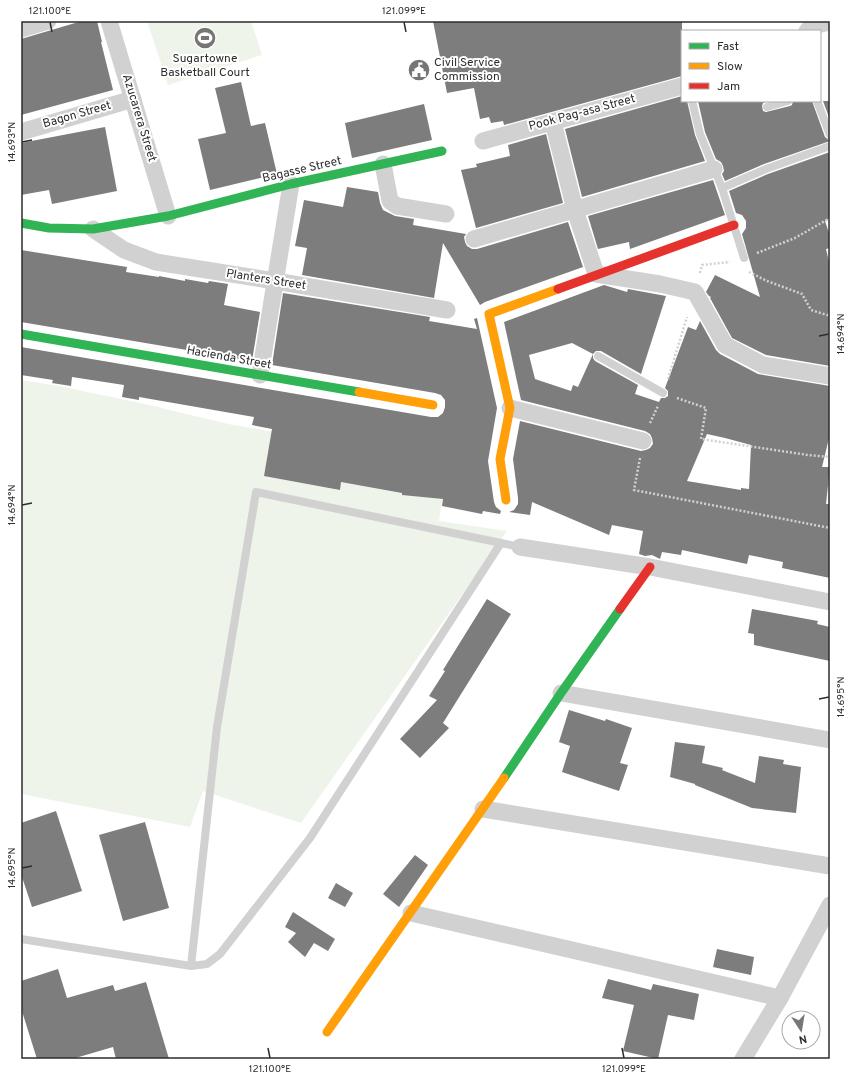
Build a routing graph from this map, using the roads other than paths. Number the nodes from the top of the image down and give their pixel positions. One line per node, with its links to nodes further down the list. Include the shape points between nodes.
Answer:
1 (48, 21): 4 (street)
2 (109, 21): 7 (street, Azucarera Street)
3 (830, 22): 5 (street, via 812,26)
4 (21, 29)
5 (808, 30)
6 (681, 86): 12 (street, Pook Pag-asa Street)
7 (133, 99): 13 (street, Bagon Street); 24 (street, Azucarera Street)
8 (692, 102): 19 (lane, via 700,134)
9 (784, 102): 11 (lane)
10 (817, 102): 14 (lane)
11 (767, 107)
12 (553, 122): 15 (street, Pook Pag-asa Street); 22 (street)
13 (21, 132)
14 (830, 135)
15 (483, 141)
16 (830, 146): 21 (lane)
17 (442, 151): 18 (street, Bagasse Street)
18 (383, 164): 20 (street, Bagasse Street); 23 (street, via 390,201 393,204)
19 (714, 169): 21 (lane); 22 (street)
20 (291, 184): 24 (street, Bagasse Street); 31 (street)
21 (722, 188): 26 (lane)
22 (575, 210): 28 (street); 30 (street)
23 (446, 214)
24 (168, 216): 27 (street)
25 (21, 223): 27 (street, via 49,228)
26 (734, 225): 29 (lane); 30 (street)
27 (93, 229): 31 (street, Planters Street, via 124,250 156,262)
28 (474, 239)
29 (744, 258)
30 (596, 274): 36 (street, via 695,292 725,345 763,365); 39 (street, via 489,314)
31 (275, 280): 32 (street, Planters Street); 35 (street)
32 (447, 310)
33 (21, 334): 35 (street, Hacienda Street)
34 (598, 356): 37 (lane)
35 (260, 375): 38 (street, Hacienda Street)
36 (830, 376)
37 (663, 394)
38 (433, 405)
39 (510, 408): 40 (street); 41 (street, via 500,459)
40 (643, 441)
41 (506, 500)
42 (501, 543): 43 (lane); 53 (lane, via 310,838 220,954 207,964); 53 (lane, via 256,492 217,727)
43 (520, 547): 44 (street)
44 (650, 567): 45 (street); 46 (street)
45 (830, 602)
46 (562, 693): 47 (street); 48 (street)
47 (830, 740)
48 (483, 809): 49 (street); 51 (street)
49 (830, 866)
50 (830, 905): 54 (street)
51 (411, 913): 54 (street); 55 (street)
52 (21, 939): 53 (lane)
53 (191, 966)
54 (780, 998): 56 (street)
55 (327, 1032)
56 (743, 1059)

